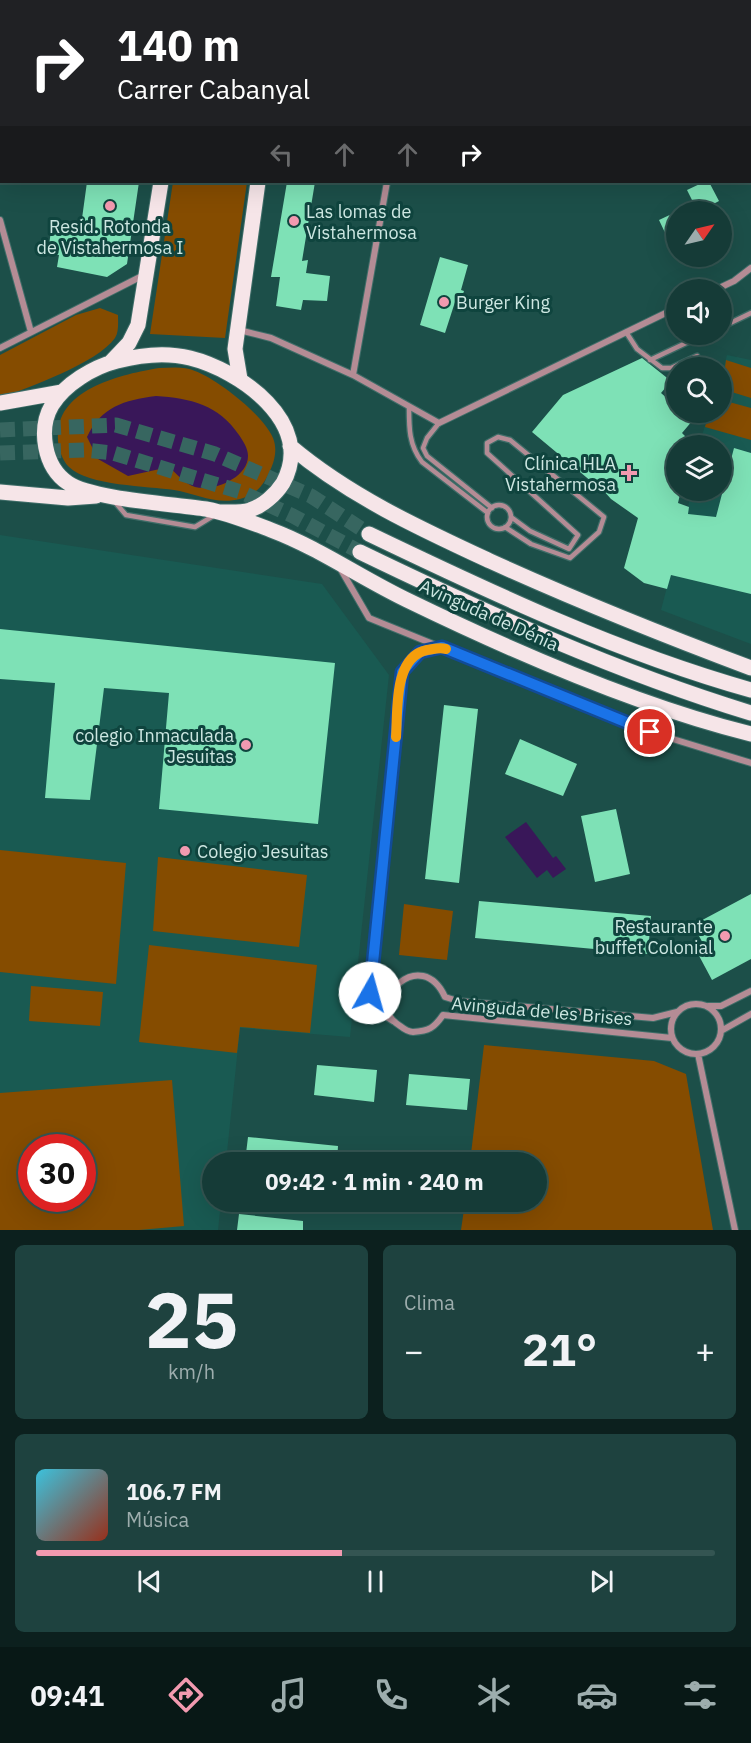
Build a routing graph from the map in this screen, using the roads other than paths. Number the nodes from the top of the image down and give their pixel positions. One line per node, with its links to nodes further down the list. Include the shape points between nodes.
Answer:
1 (161, 183): 6 (main road)
2 (258, 183): 11 (main road)
3 (387, 183): 19 (street)
4 (0, 220): 12 (street)
5 (751, 268): 7 (street)
6 (146, 274): 12 (street); 18 (main road, via 138,325 129,343)
7 (732, 282)
8 (666, 313): 13 (street)
9 (751, 313): 10 (lane)
10 (732, 322)
11 (237, 330): 19 (street, via 271,338); 20 (main road, via 235,349)
12 (31, 332): 15 (street)
13 (627, 332): 17 (lane, via 637,349); 24 (street)
14 (682, 345): 17 (lane)
15 (0, 348)
16 (697, 356): 17 (lane, via 670,368)
17 (650, 360)
18 (110, 363): 20 (main road, Avinguda de Dénia, via 158,354 188,358); 21 (main road, Avinguda de Dénia)
19 (353, 375): 23 (street)
20 (240, 379): 25 (main road, Avinguda de Dénia, via 273,410 283,424)
21 (62, 392): 22 (main road, Avinguda de Dénia); 27 (main road, Avinguda de Dénia, via 46,417 44,433 49,459 68,483)
22 (0, 403)
23 (409, 408): 24 (street); 30 (lane, via 414,452)
24 (439, 423): 28 (lane, via 423,448 427,456)
25 (290, 446): 29 (main road, Avinguda de Dénia, via 284,481 270,498 250,510); 37 (main road, Avinguda de Dénia, via 319,471 424,531 613,616)
26 (0, 492): 27 (main road, Avinguda de Dénia, via 68,498)
27 (109, 495): 29 (main road, Avinguda de Dénia)
28 (492, 508): 30 (lane); 31 (lane, via 502,505)
29 (220, 512): 35 (main road, Avinguda de Dénia)
30 (488, 513): 32 (lane, via 493,527)
31 (511, 517): 32 (lane); 32 (lane, via 530,531 569,549 578,535 487,453 487,443 498,437 510,440 604,517 599,532 570,558 531,544)
32 (505, 527)
33 (369, 534): 38 (main road, Avinguda de Dénia, via 599,637 713,680)
34 (360, 552): 39 (main road, Avinguda de Dénia, via 542,634)
35 (333, 557): 36 (street, via 369,618); 40 (main road, Avinguda de Dénia, via 405,599 545,661 660,706)
36 (442, 647): 41 (street, via 650,732); 46 (street, via 420,652 402,672 370,993 377,1011)
37 (751, 668)
38 (751, 690)
39 (751, 713)
40 (751, 734)
41 (751, 763)
42 (751, 991): 43 (street, via 721,1006)
43 (708, 1006): 44 (street, via 691,1004); 47 (street, via 718,1016)
44 (677, 1012): 46 (street, Avinguda de les Brises, via 653,1017 458,1001 444,997 429,978 418,975 407,977 391,990 388,1008); 48 (street, via 671,1024)
45 (751, 1014): 47 (street)
46 (393, 1021): 48 (street, Avinguda de les Brises, via 408,1032 428,1031 444,1015)
47 (721, 1031): 49 (street, via 714,1047)
48 (672, 1038): 49 (street, via 683,1050)
49 (698, 1054): 50 (street)
50 (735, 1230)

